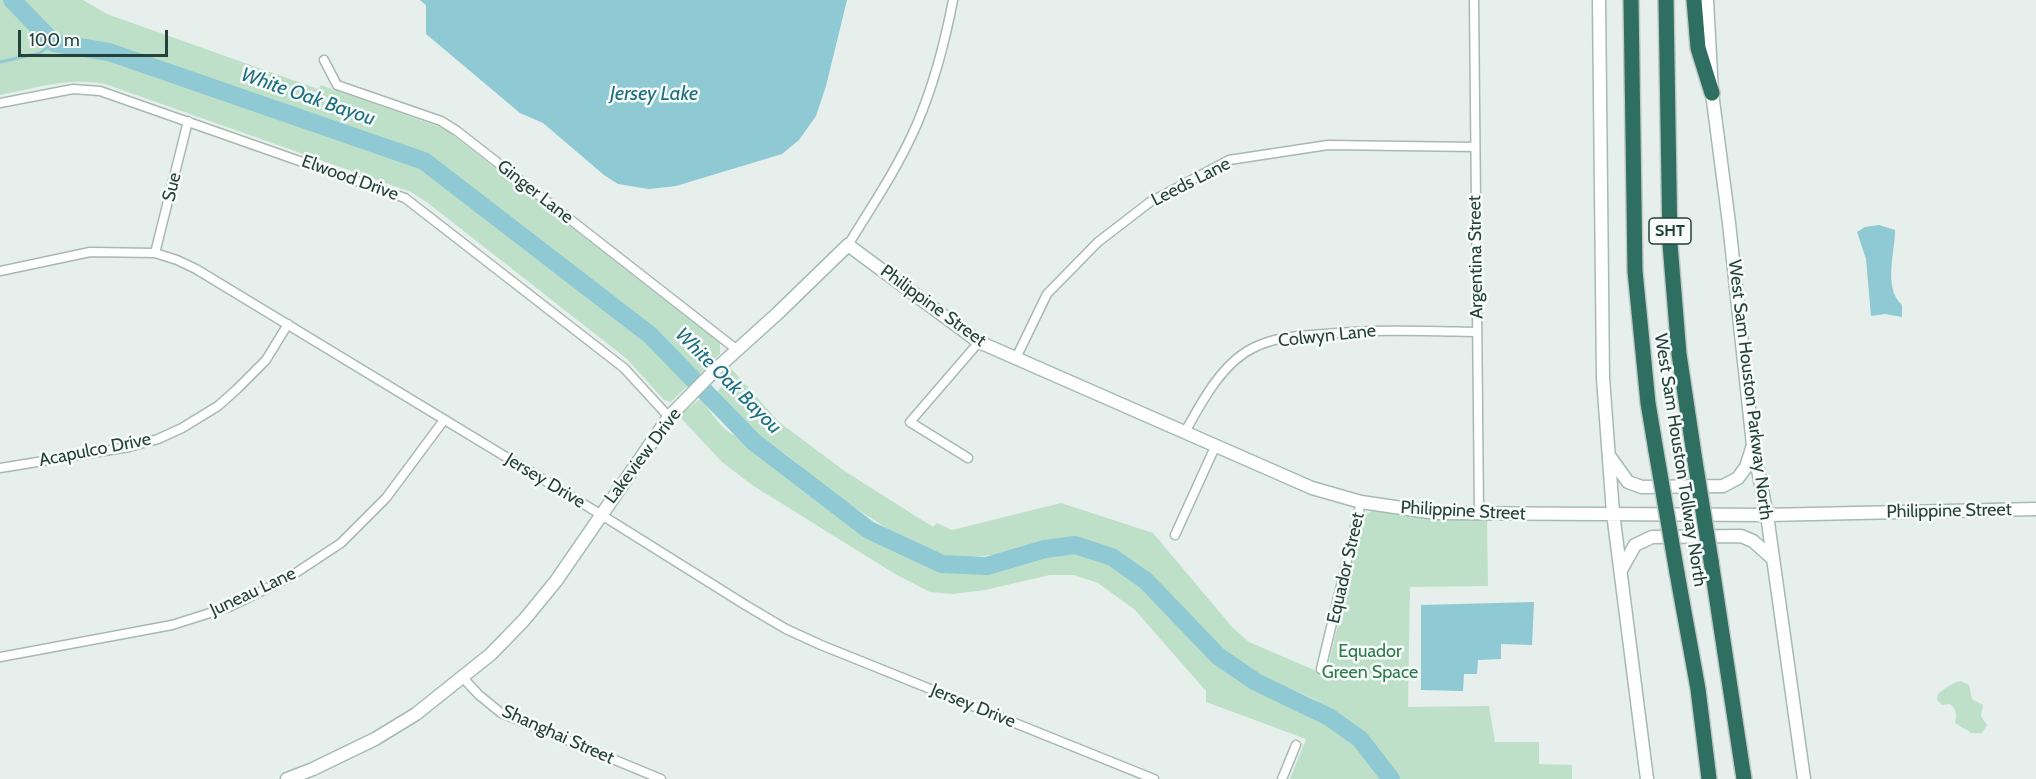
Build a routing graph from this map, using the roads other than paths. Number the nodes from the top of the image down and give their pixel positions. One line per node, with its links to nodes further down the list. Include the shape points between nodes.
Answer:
1 (953, 0): 13 (street, Lakeview Drive, via 944,46 916,125)
2 (1474, 0): 12 (street, Argentina Street)
3 (1599, 0): 26 (street, via 1603,366)
4 (1631, 0): 47 (highway, West Sam Houston Tollway North / SHT, bridge, via 1635,271 1648,403 1698,688)
5 (1666, 0): 48 (highway, West Sam Houston Tollway North / SHT, bridge, via 1670,244 1679,354)
6 (1694, 0): 9 (highway, via 1698,48)
7 (1707, 0): 9 (street, West Sam Houston Parkway North)
8 (324, 60): 19 (street, Ginger Lane, via 337,85 457,130)
9 (1712, 93): 24 (street, West Sam Houston Parkway North)
10 (0, 103): 11 (street, Elwood Drive, via 73,89 100,91)
11 (188, 121): 14 (street, Sue); 21 (street, Elwood Drive, via 405,198 624,368)
12 (1475, 147): 17 (street, Argentina Street); 20 (street, Leeds Lane, via 1328,146 1229,160 1150,202 1098,242 1047,294)
13 (848, 245): 18 (street, Philippine Street); 19 (street, Lakeview Drive)
14 (155, 253): 15 (street, Jersey Drive, via 90,252); 16 (street, Jersey Drive, via 196,269)
15 (0, 271)
16 (288, 324): 22 (street, Jersey Drive); 28 (street, Acapulco Drive, via 266,360 237,389 182,428 129,447)
17 (1477, 332): 23 (street, Colwyn Lane, via 1367,330 1286,337 1252,348 1206,393); 31 (street, Argentina Street)
18 (979, 342): 20 (street, Philippine Street); 27 (street, via 910,422)
19 (736, 350): 21 (street, Lakeview Drive)
20 (1016, 358): 23 (street, Philippine Street)
21 (669, 417): 33 (street, Lakeview Drive)
22 (444, 420): 33 (street, Jersey Drive); 38 (street, Juneau Lane, via 386,498 341,543 288,578 229,607 172,625)
23 (1185, 432): 25 (street, Philippine Street)
24 (1754, 445): 26 (street, via 1738,478 1723,486 1642,487 1628,482); 34 (street, West Sam Houston Parkway North)
25 (1215, 447): 29 (street, Philippine Street, via 1312,488); 35 (street)
26 (1609, 456): 32 (street)
27 (968, 458)
28 (0, 468)
29 (1361, 502): 31 (street, Philippine Street, via 1436,513); 39 (street, Equador Street)
30 (2036, 509): 34 (street, Philippine Street)
31 (1479, 513): 32 (street, Philippine Street)
32 (1613, 513): 34 (street, Philippine Street); 37 (street)
33 (600, 514): 40 (street, Lakeview Drive, via 556,581 524,620); 44 (street, Jersey Drive, via 786,629)
34 (1767, 515): 36 (street, West Sam Houston Parkway North)
35 (1175, 535)
36 (1773, 559): 37 (street, via 1741,536 1652,537 1635,545); 49 (street, West Sam Houston Parkway North)
37 (1621, 570): 46 (street)
38 (0, 657)
39 (1321, 669)
40 (463, 678): 42 (street, Lakeview Drive, via 375,739); 43 (street, Shanghai Street, via 501,713)
41 (1296, 746): 45 (street)
42 (287, 779)
43 (661, 779)
44 (1154, 779)
45 (1282, 779)
46 (1647, 779)
47 (1709, 779)
48 (1744, 779)
49 (1804, 779)

